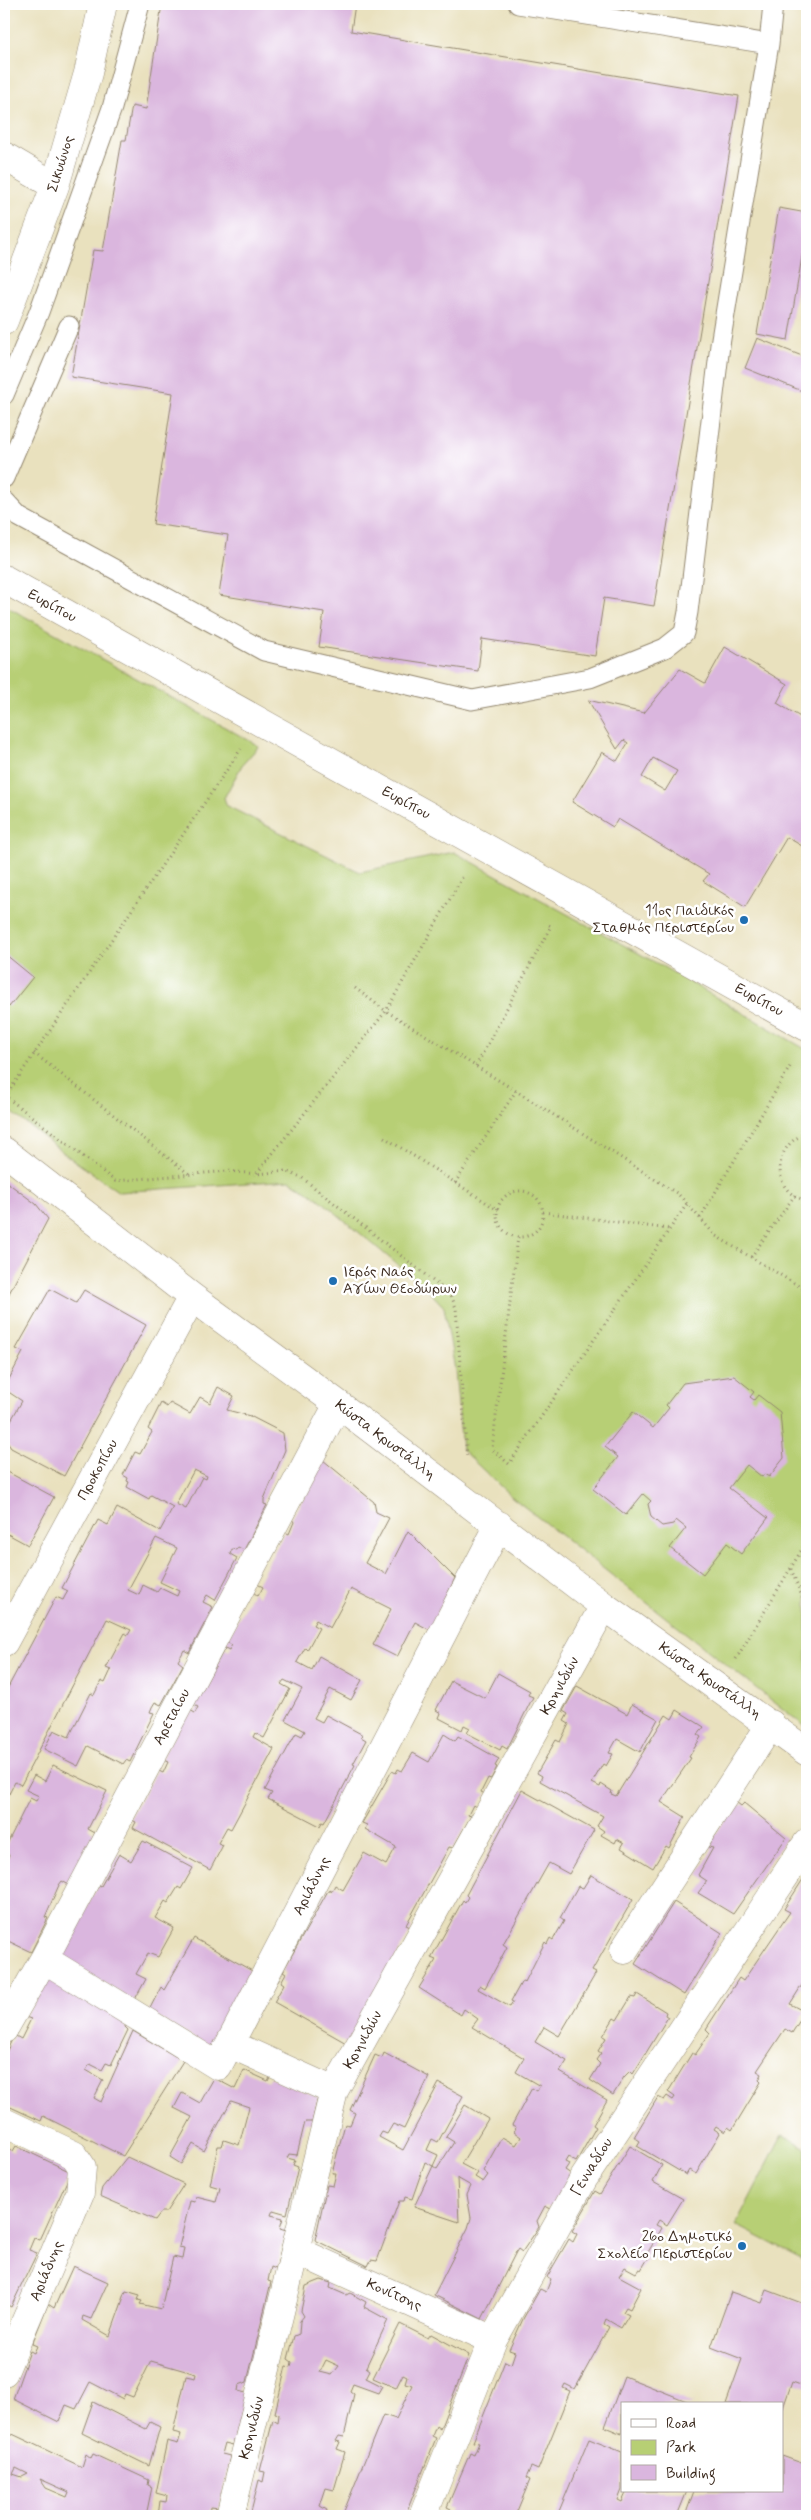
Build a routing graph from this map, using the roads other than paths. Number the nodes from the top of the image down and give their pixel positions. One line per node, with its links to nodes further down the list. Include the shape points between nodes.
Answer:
1 (103, 4): 7 (street, Σικυώνος, via 88,73)
2 (140, 4): 10 (lane, via 109,117 39,312)
3 (518, 4): 5 (lane)
4 (773, 4): 5 (lane)
5 (769, 44): 12 (lane, via 720,345 688,612 684,633 665,648 590,678 472,700 264,651 20,517)
6 (4, 156): 7 (street)
7 (54, 186): 8 (street, Σικυώνος)
8 (4, 321)
9 (69, 326): 11 (lane)
10 (4, 395)
11 (4, 478)
12 (4, 501)
13 (4, 579): 14 (street, Ευρίπου)
14 (807, 1027)
15 (4, 1151): 16 (street, Κώστα Κρυστάλλη)
16 (192, 1297): 17 (street, Κώστα Κρυστάλλη); 20 (street, Προκοπίου)
17 (338, 1404): 18 (street, Κώστα Κρυστάλλη); 25 (street, Αρεταίου)
18 (499, 1525): 19 (street, Κώστα Κρυστάλλη); 27 (street, Αριάδνης)
19 (604, 1606): 21 (street, Κώστα Κρυστάλλη); 28 (street, Κρηνιδών)
20 (4, 1642)
21 (771, 1724): 22 (street, Κώστα Κρυστάλλη); 24 (street, Κώστα Κρυστάλλη)
22 (807, 1752)
23 (807, 1843): 31 (street, Γενναδίου, via 584,2178)
24 (624, 1950)
25 (44, 1959): 26 (street, Αρεταίου); 27 (street, Αριάδνης, via 218,2066)
26 (4, 2029)
27 (230, 2044): 28 (street)
28 (334, 2092): 30 (street, Κρηνιδών)
29 (4, 2122): 32 (street, Αριάδνης, via 74,2154 82,2167 80,2193)
30 (295, 2250): 31 (street, Κονίτσης); 33 (street, Κρηνιδών)
31 (492, 2340): 34 (street, Γενναδίου)
32 (4, 2372)
33 (230, 2516)
34 (423, 2516)

